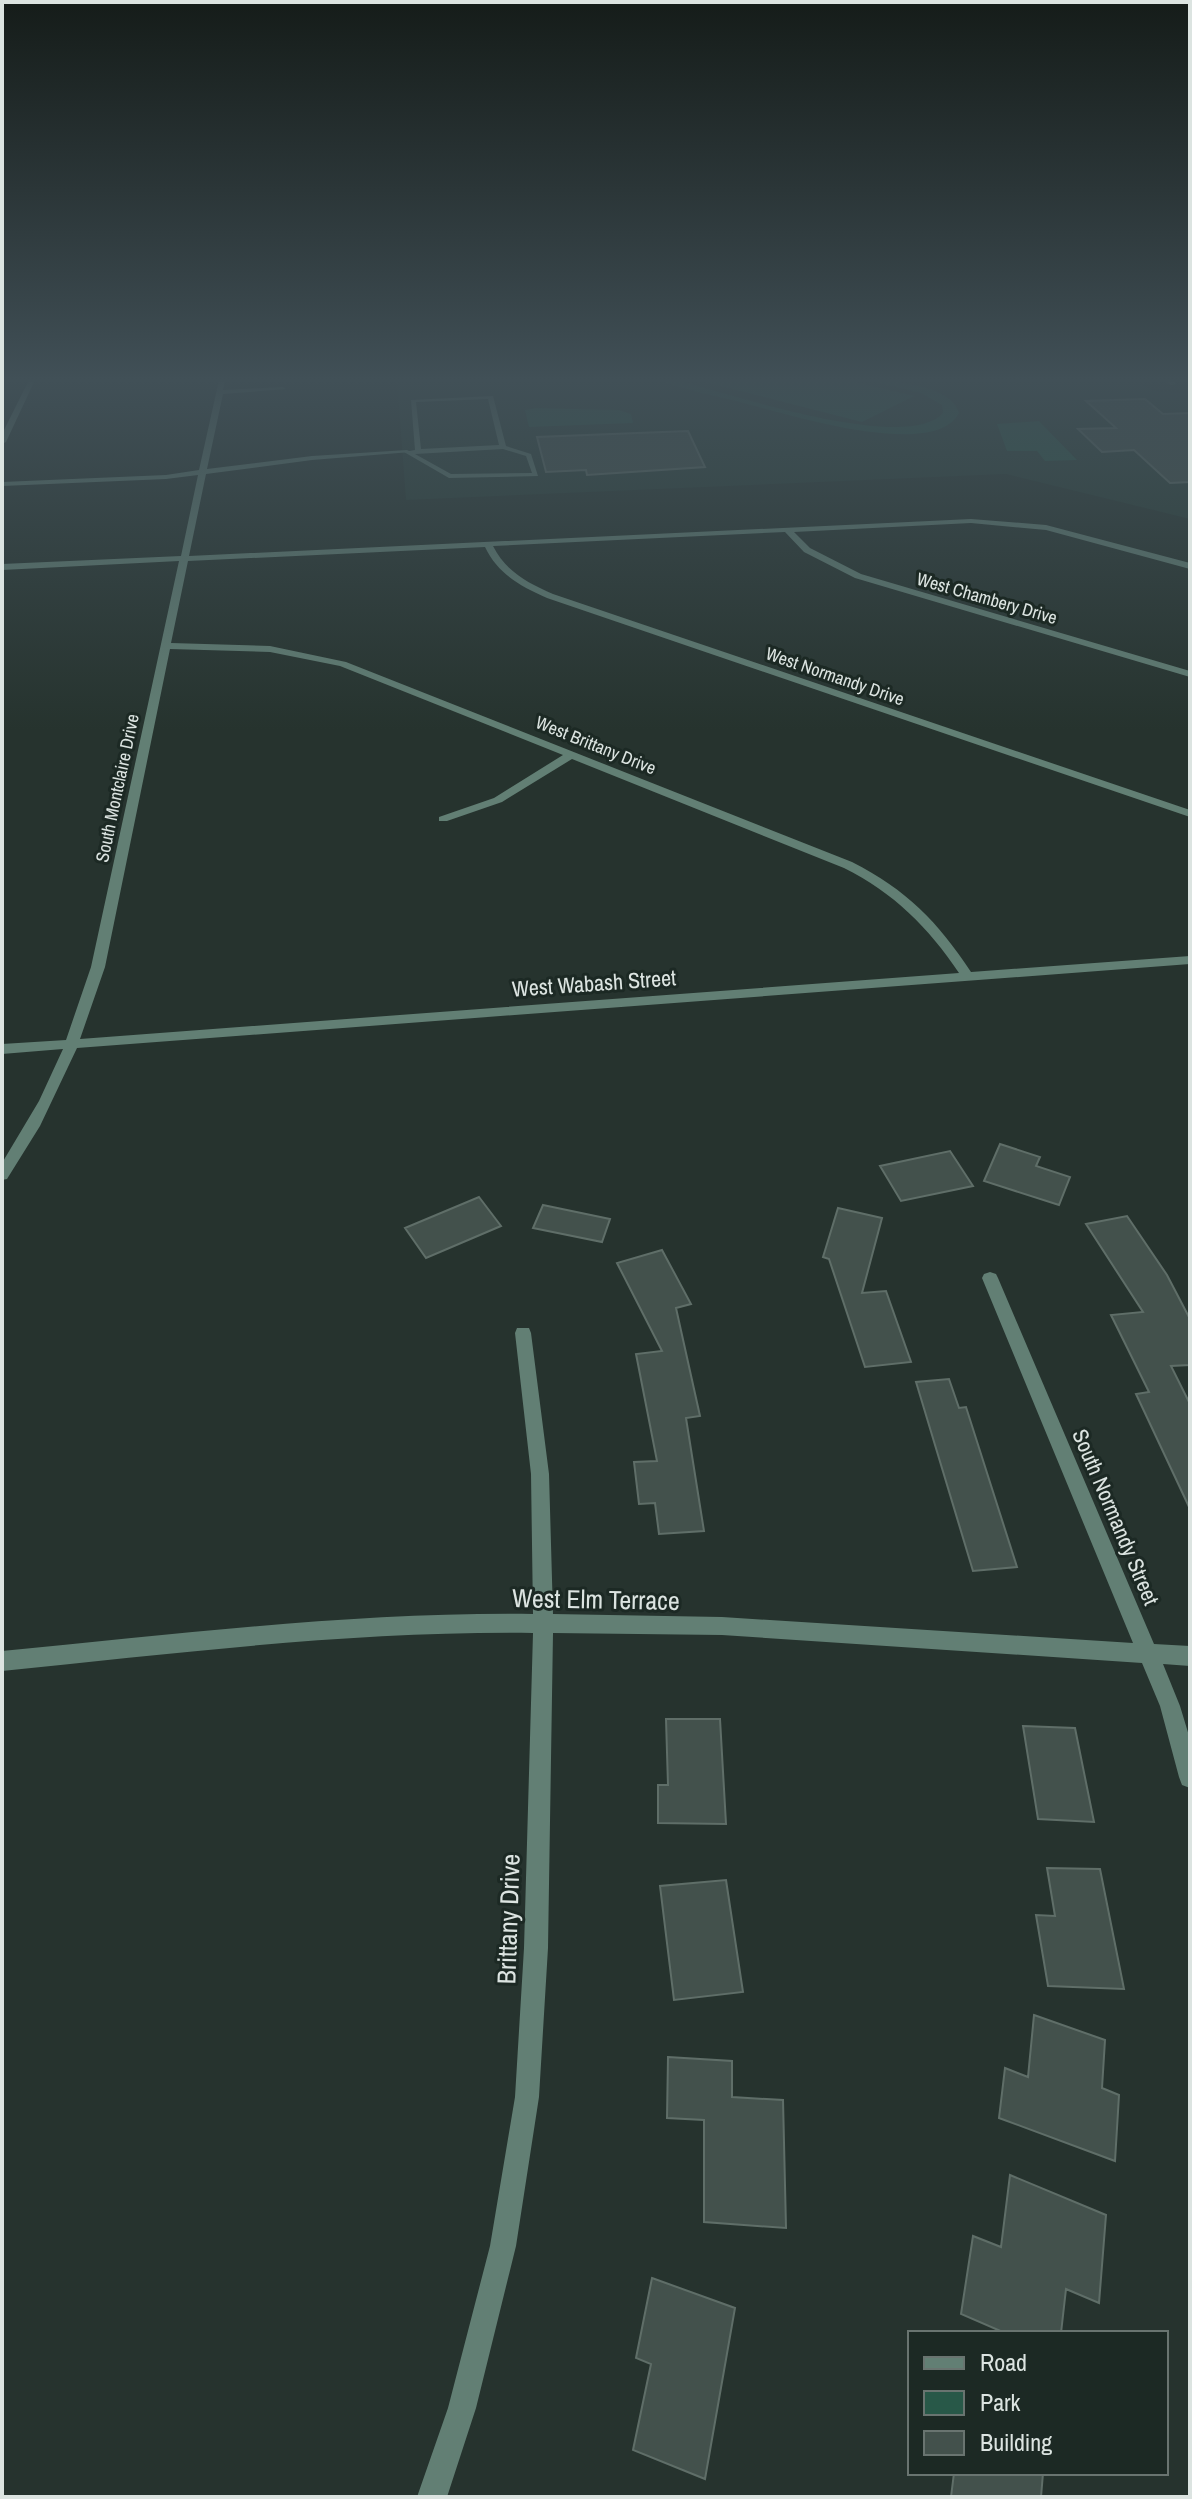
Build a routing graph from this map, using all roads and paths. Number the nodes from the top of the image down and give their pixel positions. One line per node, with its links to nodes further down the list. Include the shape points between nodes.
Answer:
1 (197, 497): 4 (street, South Montclaire Drive)
2 (787, 529): 3 (street); 5 (street, via 998,522 1072,533); 8 (street, West Chambery Drive, via 807,550 858,576)
3 (488, 544): 4 (street); 10 (street, West Normandy Drive, via 509,575 550,596)
4 (182, 558): 6 (street); 7 (street, South Montclaire Drive)
5 (1190, 566)
6 (2, 567)
7 (164, 646): 9 (street, West Brittany Drive, via 270,649 326,659); 14 (street, South Montclaire Drive, via 98,967)
8 (1190, 674)
9 (572, 754): 11 (street, via 498,800); 13 (street, West Brittany Drive, via 871,876 929,920)
10 (1190, 814)
11 (443, 819)
12 (1190, 960): 13 (street, West Wabash Street)
13 (968, 977): 14 (street, West Wabash Street)
14 (73, 1044): 15 (street, West Wabash Street); 16 (street, South Montclaire Drive)
15 (2, 1049)
16 (2, 1175)
17 (990, 1278): 20 (street, South Normandy Street)
18 (523, 1333): 19 (street, Brittany Drive, via 540,1474)
19 (543, 1623): 20 (street, West Elm Terrace, via 722,1626); 22 (street, West Elm Terrace, via 310,1631); 24 (street, Brittany Drive, via 527,2097 503,2246 462,2408)
20 (1147, 1651): 21 (street, West Elm Terrace); 23 (street, South Normandy Street, via 1170,1706)
21 (1190, 1656)
22 (2, 1661)
23 (1190, 1777)
24 (432, 2497)

